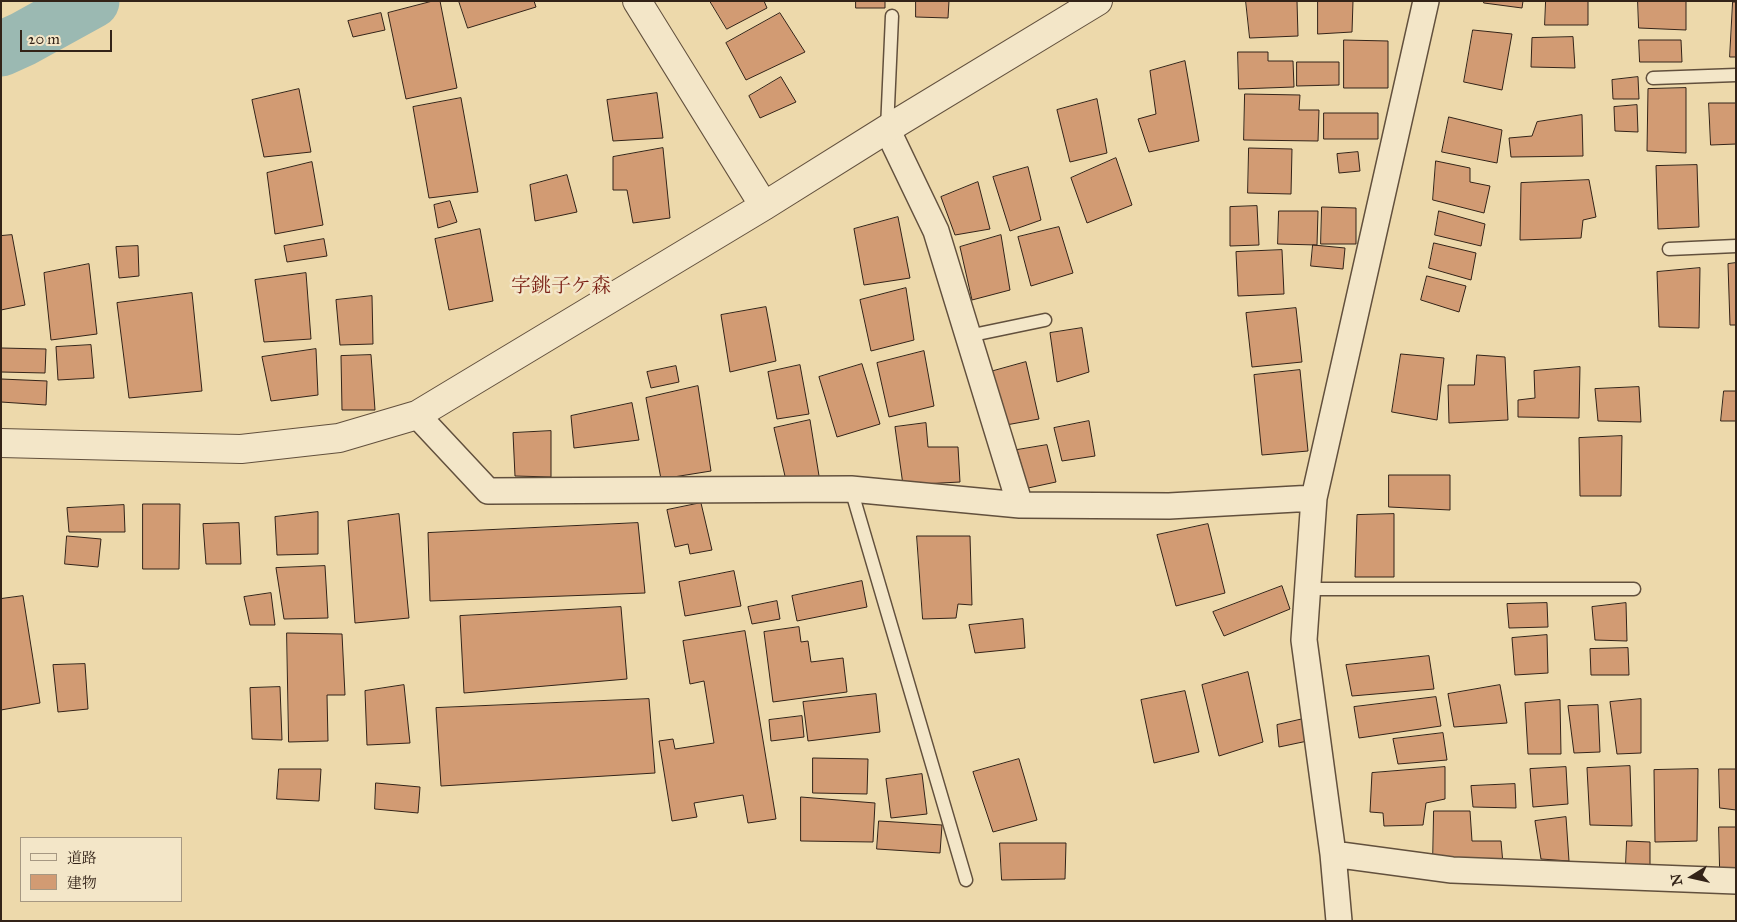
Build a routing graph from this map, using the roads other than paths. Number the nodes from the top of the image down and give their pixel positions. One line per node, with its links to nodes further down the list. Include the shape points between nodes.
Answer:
1 (637, 1): 8 (street)
2 (1098, 1): 7 (street)
3 (1426, 1): 16 (street)
4 (892, 16): 7 (lane)
5 (1736, 75): 6 (lane)
6 (1653, 78)
7 (887, 129): 8 (street); 12 (street, via 936,231)
8 (764, 206): 13 (street)
9 (1736, 246): 10 (lane)
10 (1669, 248)
11 (1045, 320): 12 (lane)
12 (968, 336): 17 (street)
13 (417, 415): 14 (street, via 339,438 241,449); 15 (street, via 488,491)
14 (1, 443)
15 (851, 489): 17 (street); 21 (lane)
16 (1314, 498): 17 (street, via 1169,506); 18 (street)
17 (1020, 505)
18 (1307, 589): 19 (lane); 20 (street, via 1304,640)
19 (1634, 589)
20 (1333, 854): 22 (street, via 1452,870); 23 (street)
21 (966, 880)
22 (1736, 881)
23 (1339, 921)

